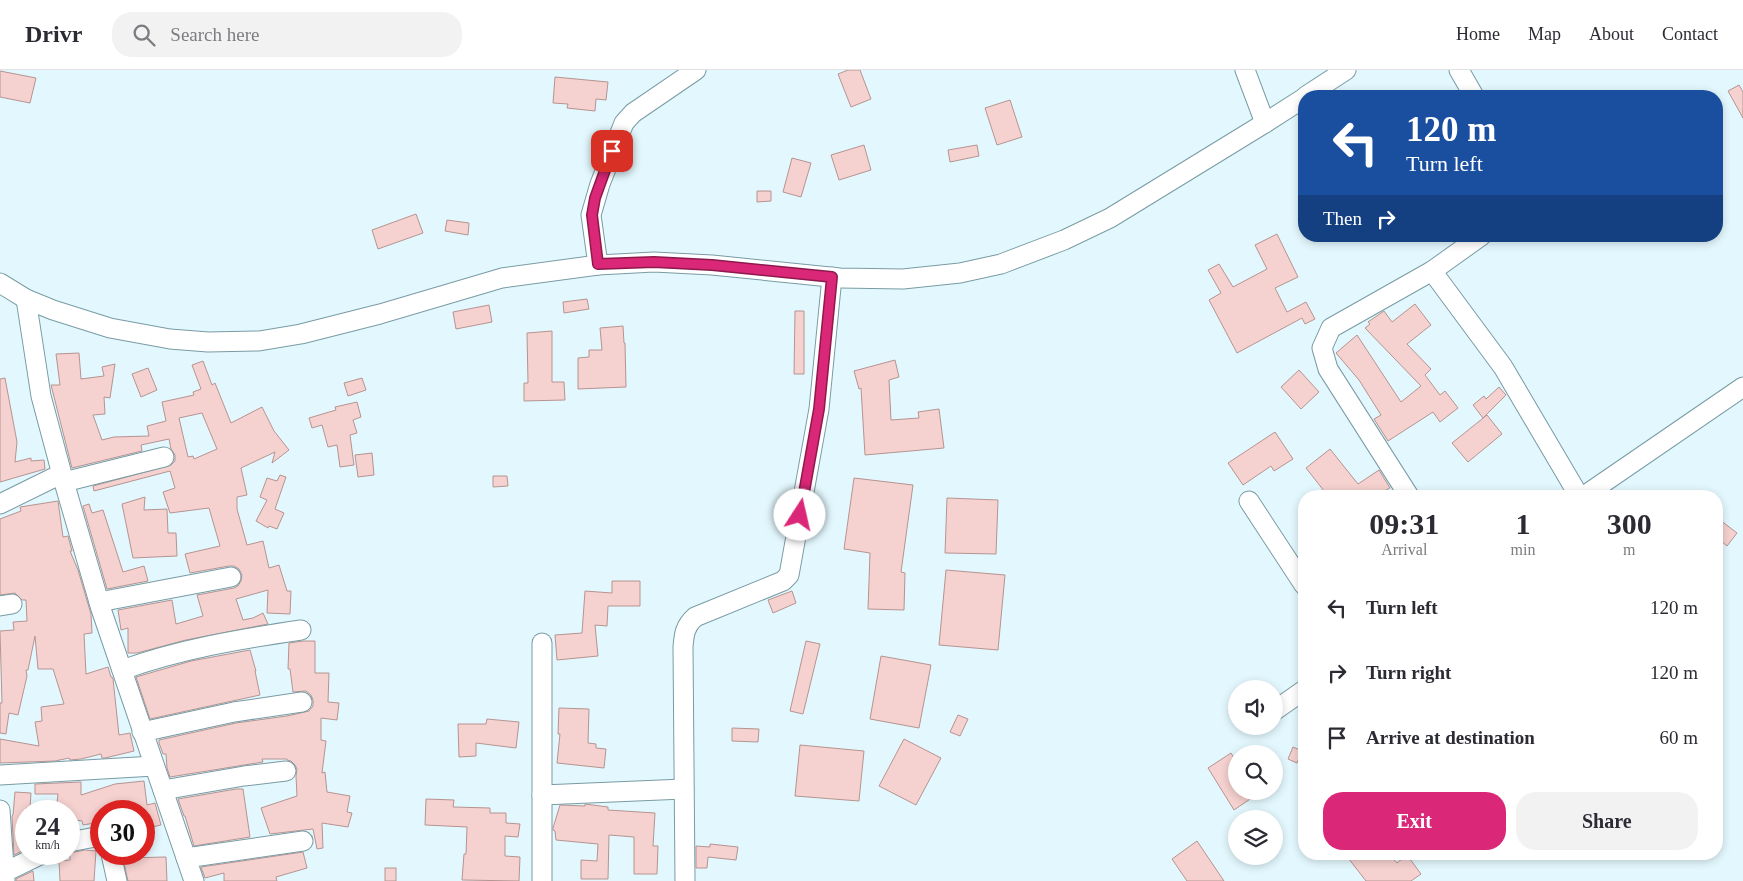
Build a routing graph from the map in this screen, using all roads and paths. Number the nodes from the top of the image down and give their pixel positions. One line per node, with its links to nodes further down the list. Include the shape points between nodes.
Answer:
1 (696, 70): 10 (street, via 633,113 624,123 600,184 592,215)
2 (1245, 70): 8 (street)
3 (1346, 70): 5 (street)
4 (1459, 70): 6 (street)
5 (1316, 90)
6 (1471, 90)
7 (1298, 102): 8 (street)
8 (1265, 123): 12 (street, via 1110,218 1064,240 1000,264 960,273 903,278)
9 (1473, 242): 11 (street)
10 (598, 264): 12 (street, via 712,265); 13 (street, via 502,278 380,314 259,341 170,339 110,328 53,310)
11 (1432, 271): 17 (street, via 1331,328 1322,348 1328,369); 18 (street, via 1503,368)
12 (832, 277): 35 (street, via 819,409 789,575 783,581 695,617 685,630)
13 (9, 291): 16 (street)
14 (1743, 387): 19 (street)
15 (164, 457): 16 (street)
16 (63, 478): 21 (street); 24 (street)
17 (1405, 490)
18 (1575, 490)
19 (1593, 490)
20 (1249, 501): 22 (street)
21 (0, 504)
22 (1298, 576)
23 (231, 577): 24 (street)
24 (99, 602): 27 (street)
25 (301, 630): 27 (street, via 245,638 157,658)
26 (542, 643): 37 (street)
27 (122, 670): 31 (street)
28 (1298, 694): 30 (street)
29 (302, 702): 31 (street, via 234,712)
30 (1283, 705)
31 (142, 732): 32 (street)
32 (154, 766): 34 (street); 36 (street)
33 (286, 771): 36 (street)
34 (0, 775)
35 (684, 788): 37 (street); 47 (street)
36 (163, 790): 40 (street)
37 (542, 795): 46 (street)
38 (0, 810): 43 (street)
39 (303, 841): 40 (street)
40 (186, 858): 45 (street)
41 (24, 865): 43 (street)
42 (113, 865): 44 (street)
43 (5, 876)
44 (117, 881)
45 (194, 881)
46 (542, 881)
47 (685, 881)

